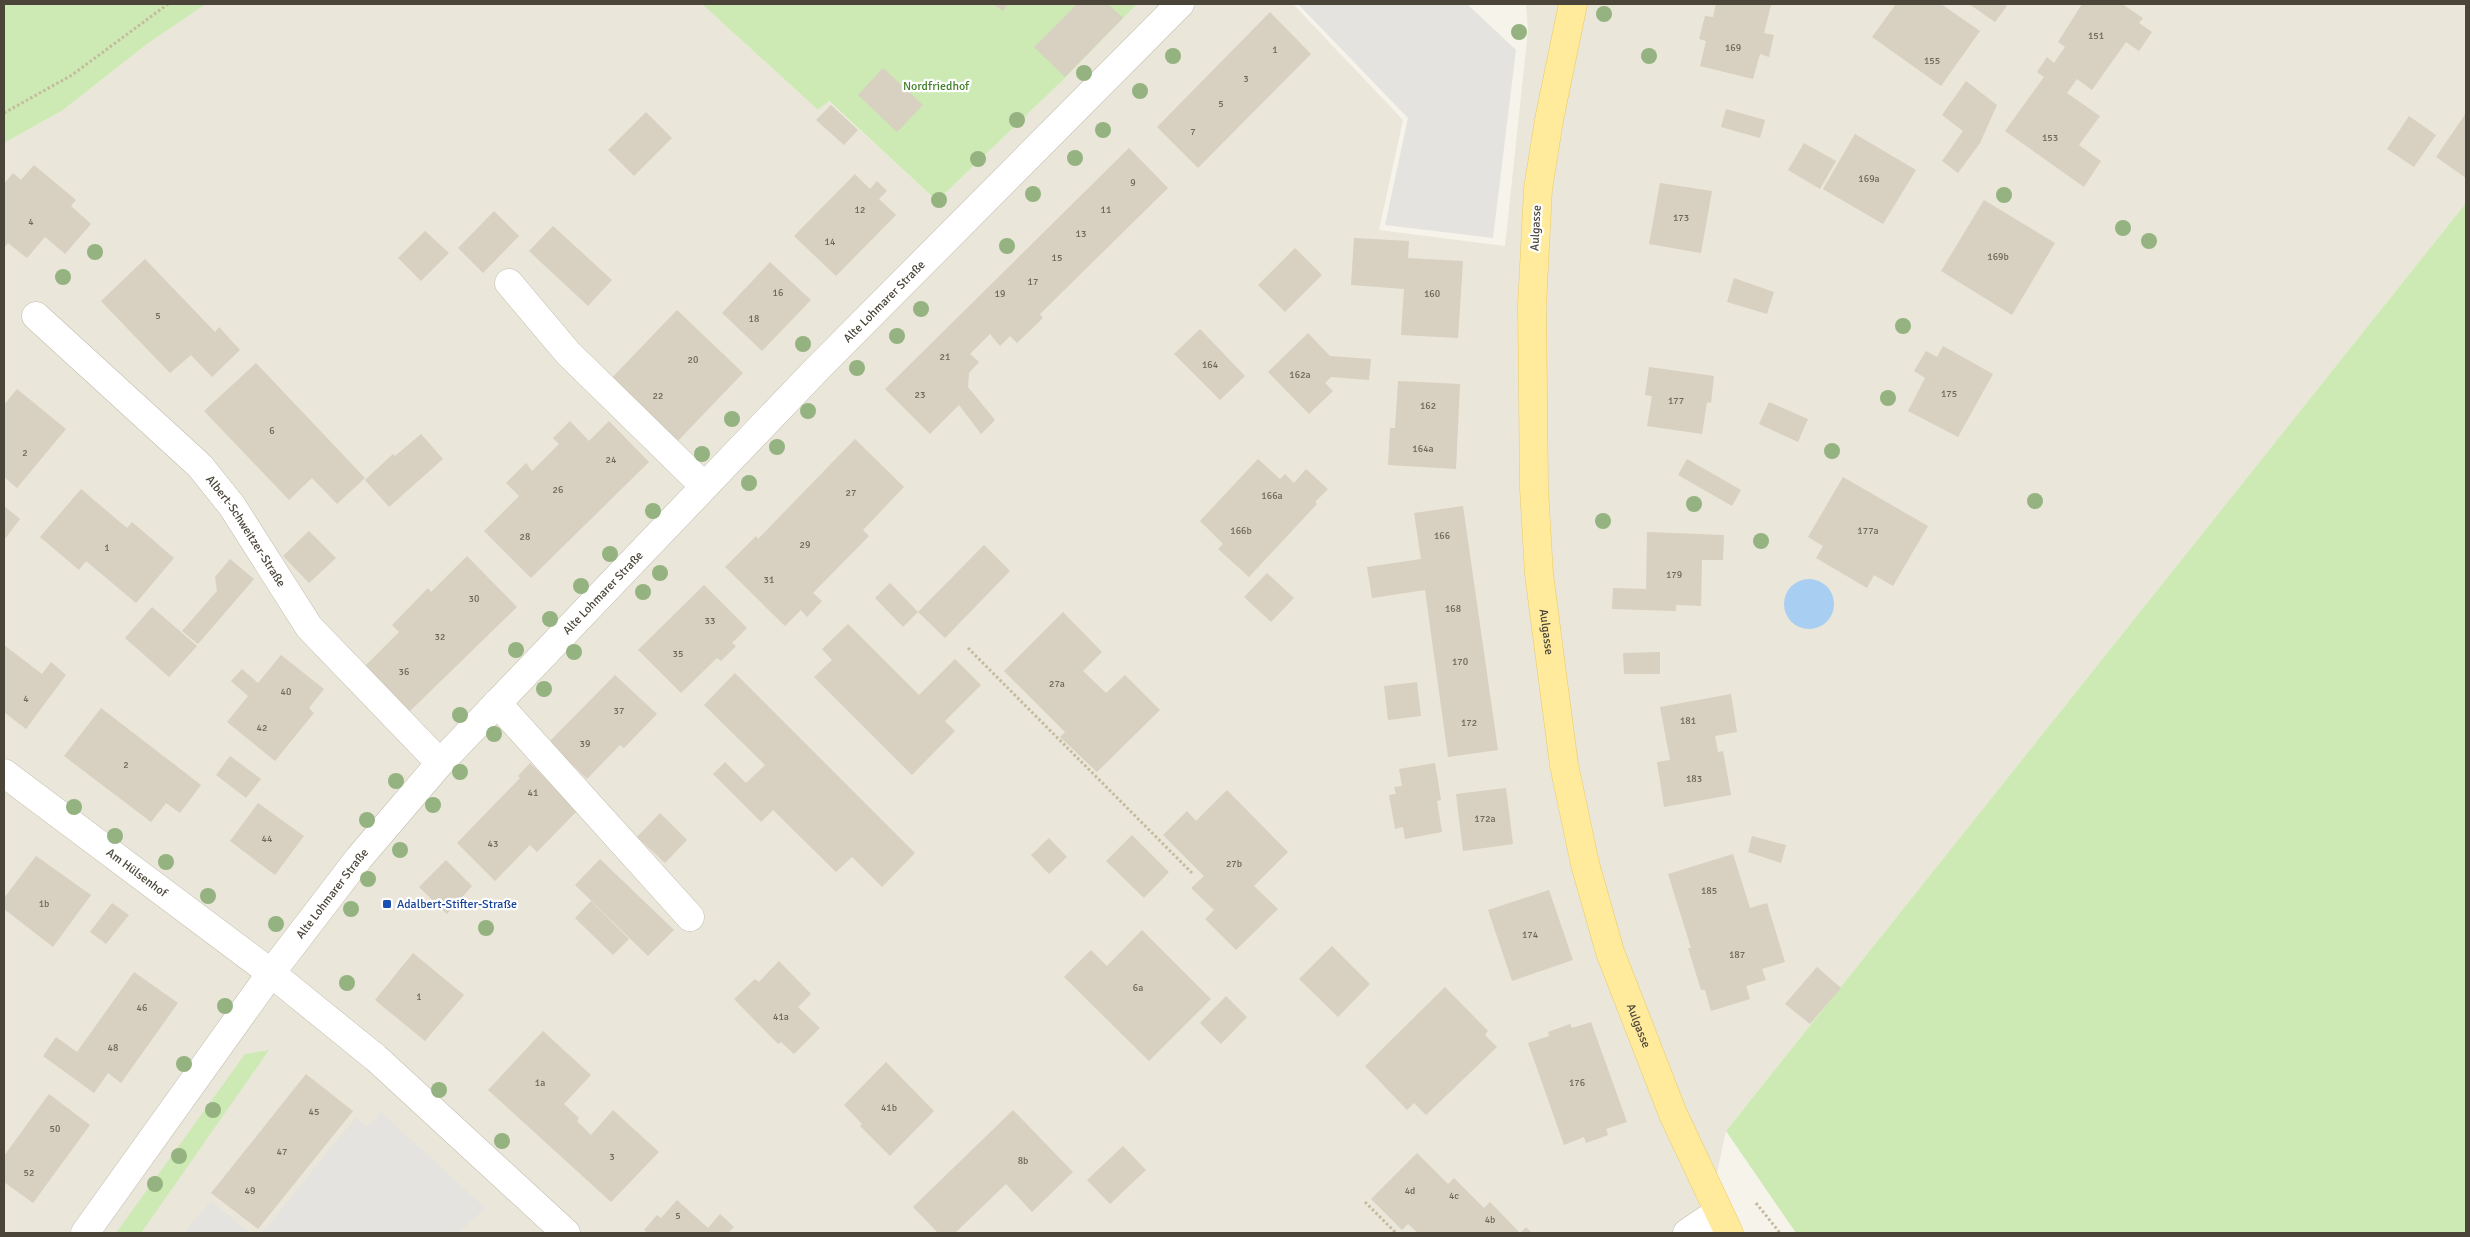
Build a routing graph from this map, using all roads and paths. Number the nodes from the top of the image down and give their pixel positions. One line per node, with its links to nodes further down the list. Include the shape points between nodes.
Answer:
1 (168, 4): 4 (path, via 72,75)
2 (1180, 4): 7 (street, Alte Lohmarer Straße)
3 (1573, 4): 17 (main road, Aulgasse, via 1538,189 1532,316 1534,488 1539,574 1564,765 1585,864 1613,961 1673,1114)
4 (4, 113)
5 (508, 283): 7 (street, via 568,353)
6 (36, 316): 10 (street, Albert-Schweitzer-Straße, via 200,466 232,506 309,627)
7 (704, 486): 9 (street, Alte Lohmarer Straße)
8 (968, 648): 12 (path)
9 (497, 703): 10 (street, Alte Lohmarer Straße); 13 (street)
10 (440, 763): 14 (street, Alte Lohmarer Straße, via 359,858)
11 (4, 772): 14 (street, Am Hülsenhof)
12 (1192, 873)
13 (690, 917)
14 (271, 973): 18 (street, Alte Lohmarer Straße); 19 (street, via 376,1058)
15 (1754, 1200): 22 (path)
16 (1365, 1202): 20 (path)
17 (1724, 1223): 21 (street)
18 (85, 1233)
19 (566, 1233)
20 (1396, 1233)
21 (1687, 1233)
22 (1780, 1233)

